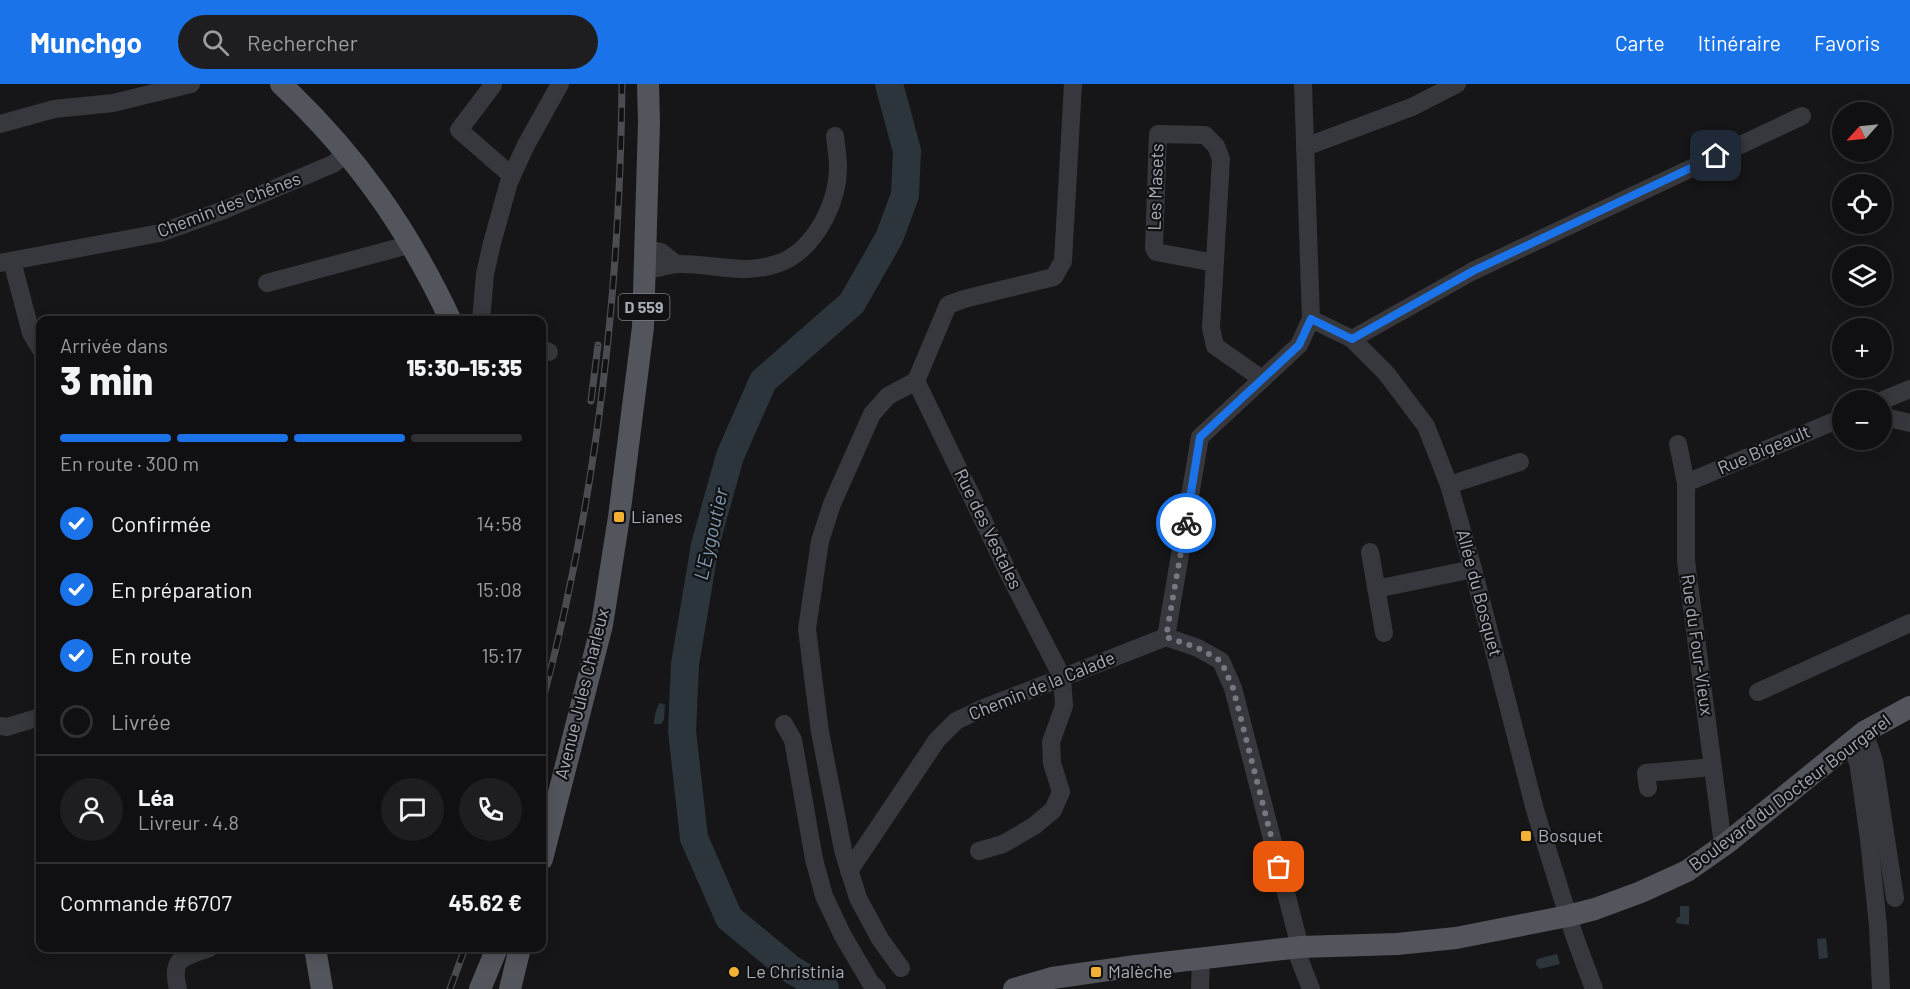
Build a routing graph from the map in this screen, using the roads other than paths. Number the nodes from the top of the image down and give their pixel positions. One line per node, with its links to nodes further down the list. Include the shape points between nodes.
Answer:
1 (191, 84): 10 (street, via 113,103 54,109)
2 (281, 84): 13 (main road)
3 (560, 84): 14 (street)
4 (648, 84): 16 (main road, D 559)
5 (1073, 84): 26 (street, via 1063,261 1054,277 948,305)
6 (1303, 84): 12 (street)
7 (1457, 84): 12 (street, via 1412,107)
8 (493, 86): 14 (street, via 459,130)
9 (1802, 116): 23 (street, via 1473,271)
10 (0, 124)
11 (835, 136): 16 (street, via 836,188 819,228 791,257 746,269)
12 (1305, 147): 22 (street)
13 (347, 153): 15 (main road); 17 (street, Chemin des Chênes, via 333,164 160,233)
14 (512, 176): 21 (street, via 485,274)
15 (412, 244): 19 (street); 20 (main road)
16 (646, 260): 51 (main road, Avenue Jules Charleux / D 559, via 644,327 602,625)
17 (6, 262): 24 (street)
18 (1215, 263): 18 (street, Les Masets, via 1221,159 1216,146 1204,135 1158,134 1154,248 1156,252); 25 (street, Les Masets, via 1211,328 1215,346)
19 (267, 283)
20 (448, 316)
21 (481, 316)
22 (1311, 319): 23 (street, Allée du Bosquet); 25 (street, via 1299,345)
23 (1352, 339): 35 (street, Allée du Bosquet, via 1386,373 1425,426)
24 (36, 341)
25 (1262, 379): 41 (street, via 1200,437)
26 (915, 381): 42 (street, Rue des Vestales); 56 (street, via 888,396 872,414 841,484 820,541 807,629 820,732)
27 (1910, 389): 28 (street)
28 (1892, 396)
29 (1892, 419): 31 (street)
30 (1832, 422): 34 (street, Rue Bigeault)
31 (1910, 423)
32 (1678, 444): 34 (street, Rue du Four-Vieux)
33 (1520, 462): 35 (street)
34 (1686, 483): 49 (street, Rue du Four-Vieux, via 1686,561)
35 (1449, 486): 37 (street, Allée du Bosquet)
36 (1370, 552): 38 (street)
37 (1473, 568): 38 (street); 58 (street, Allée du Bosquet, via 1535,810)
38 (1376, 589): 40 (street)
39 (1910, 623): 43 (street)
40 (1384, 633)
41 (1166, 637): 42 (street, Chemin de la Calade); 59 (street, via 1221,661 1233,688)
42 (1062, 677): 55 (street, via 1064,706 1051,742 1052,763 1061,792 1053,810 1003,844); 56 (street, Chemin de la Calade, via 956,721 937,740)
43 (1758, 692)
44 (1910, 707): 48 (main road, Boulevard du Docteur Bourgarel)
45 (36, 718): 47 (street)
46 (784, 724): 70 (street, via 793,740 824,896 843,936)
47 (0, 726)
48 (1856, 739): 54 (main road, Boulevard du Docteur Bourgarel); 57 (street, via 1874,760); 75 (street, via 1878,926)
49 (1713, 767): 50 (street, via 1646,773); 54 (street, Rue du Four-Vieux, via 1722,837)
50 (1648, 788)
51 (555, 802): 52 (main road, D 559); 53 (main road, Avenue Jules Charleux / D 559)
52 (546, 826)
53 (546, 841)
54 (1727, 843): 58 (main road, Boulevard du Docteur Bourgarel, via 1673,878)
55 (980, 851)
56 (849, 872): 65 (street, via 880,939)
57 (1895, 898)
58 (1568, 916): 59 (main road, Boulevard du Docteur Bourgarel, via 1416,943); 74 (street, Allée du Bosquet)
59 (1297, 947): 64 (main road, Boulevard du Docteur Bourgarel); 73 (street)
60 (198, 952): 66 (street, via 178,962)
61 (316, 952): 67 (main road)
62 (494, 952): 68 (main road)
63 (519, 952): 69 (main road)
64 (1201, 958): 71 (main road, Boulevard du Docteur Bourgarel, via 1052,978); 72 (street)
65 (901, 968)
66 (178, 989)
67 (322, 989)
68 (480, 989)
69 (510, 989)
70 (877, 989)
71 (1014, 989)
72 (1200, 989)
73 (1311, 989)
74 (1594, 989)
75 (1881, 989)

